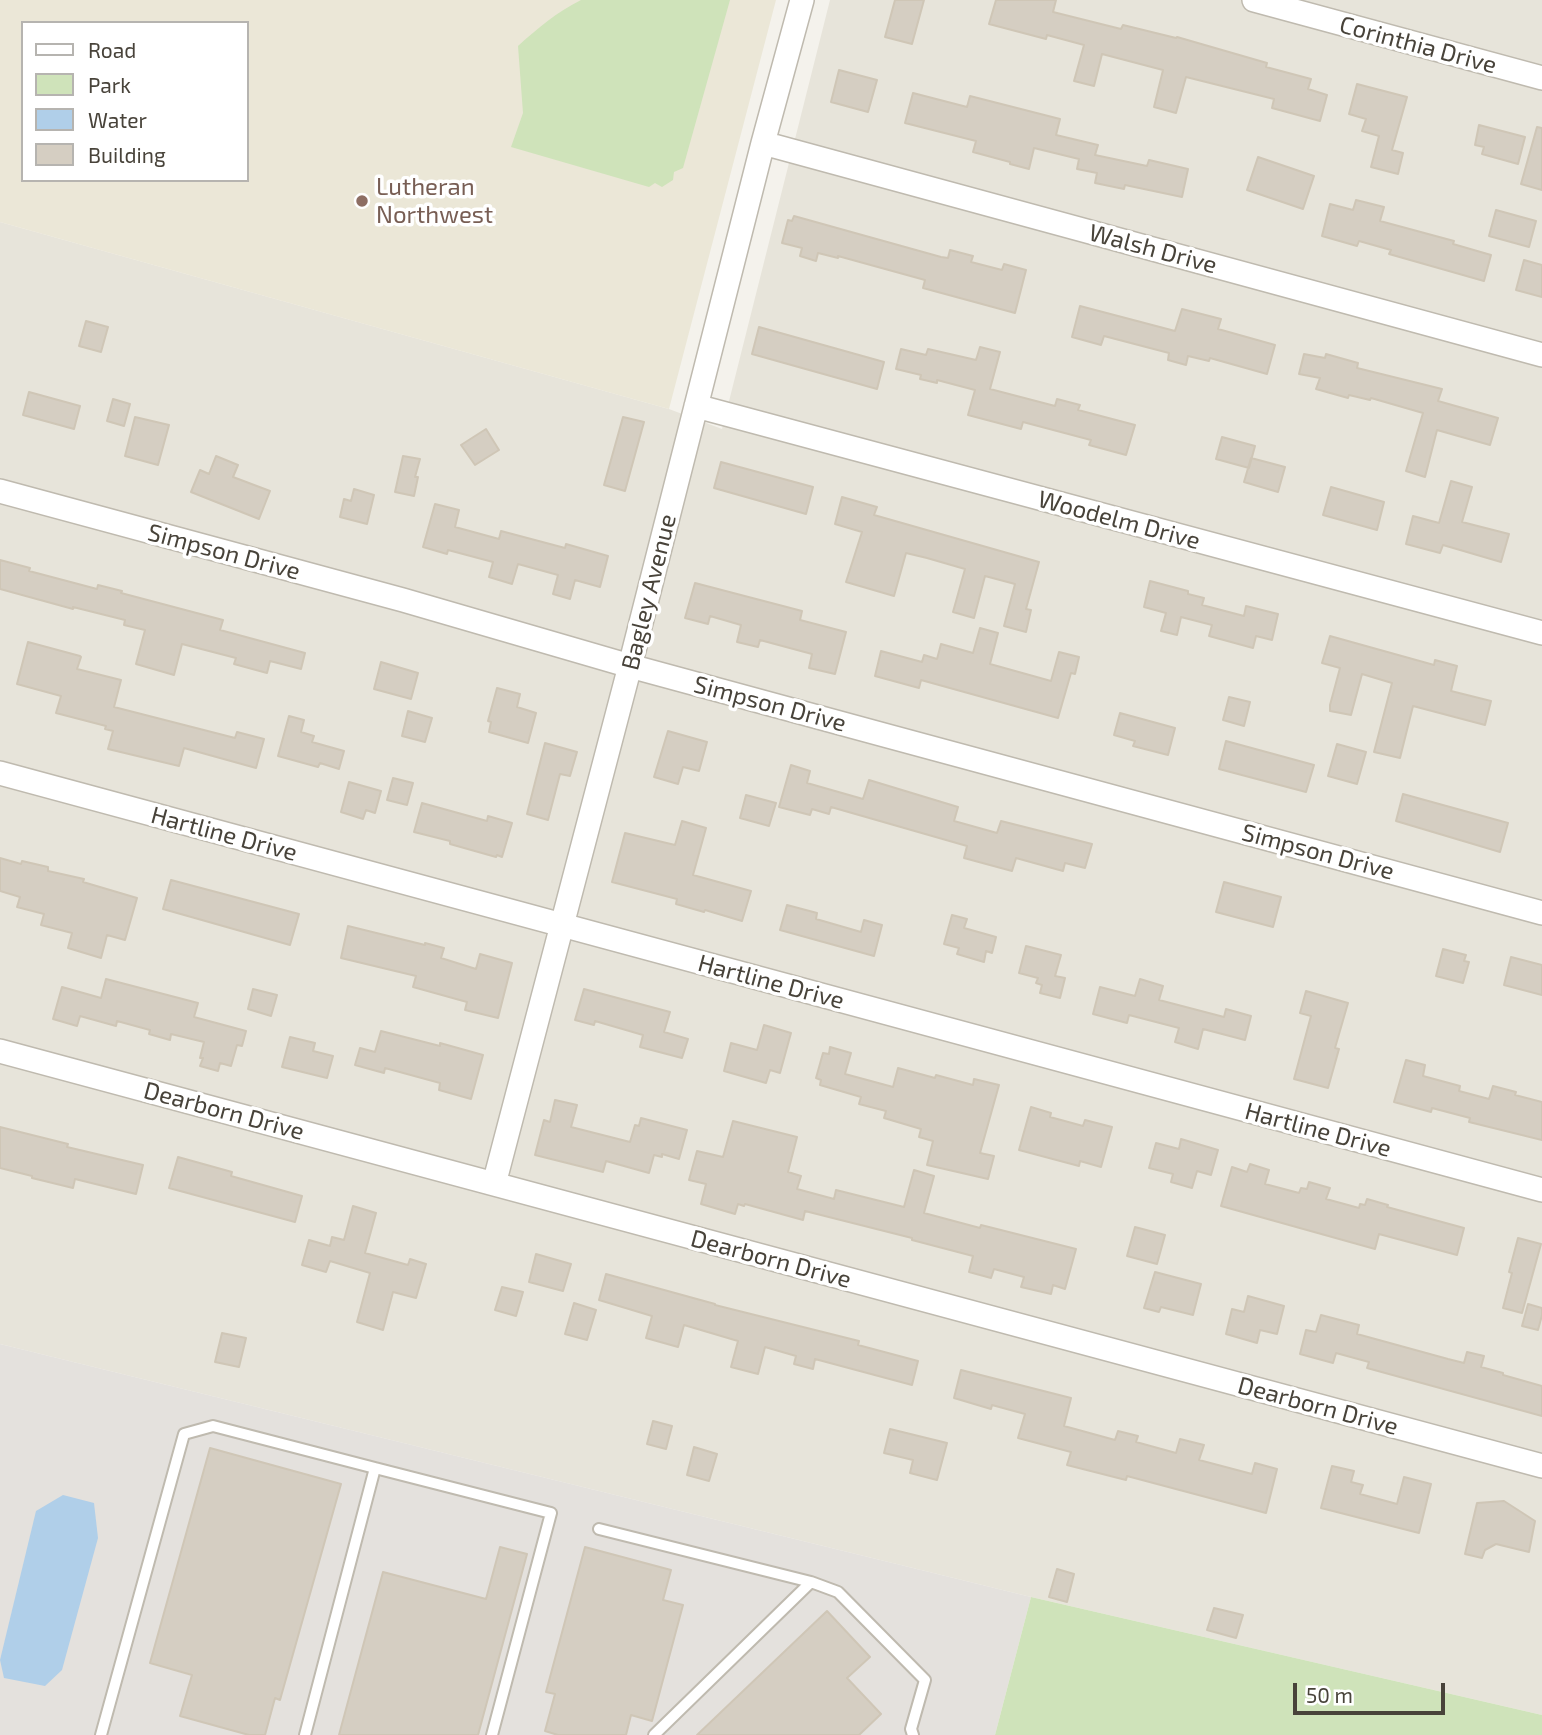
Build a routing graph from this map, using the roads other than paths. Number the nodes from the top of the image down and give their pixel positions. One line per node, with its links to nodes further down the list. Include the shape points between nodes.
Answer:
1 (802, 0): 4 (street, Bagley Avenue)
2 (1254, 0): 3 (street, Corinthia Drive)
3 (1542, 78)
4 (763, 143): 5 (street, Walsh Drive); 6 (street, Bagley Avenue)
5 (1542, 355)
6 (696, 406): 8 (street, Woodelm Drive); 9 (street, Bagley Avenue)
7 (0, 491): 9 (street, Simpson Drive)
8 (1542, 633)
9 (630, 666): 11 (street, Simpson Drive); 12 (street, Bagley Avenue)
10 (0, 773): 12 (street, Hartline Drive)
11 (1542, 912)
12 (562, 926): 14 (street, Bagley Avenue); 15 (street, Hartline Drive)
13 (0, 1051): 14 (street, Dearborn Drive)
14 (494, 1184): 16 (street, Dearborn Drive)
15 (1542, 1190)
16 (1542, 1466)
17 (375, 1468): 20 (lane, via 213,1426 184,1434); 21 (lane); 22 (lane, via 551,1513)
18 (599, 1529): 19 (lane)
19 (811, 1582): 23 (lane); 24 (lane, via 838,1592 925,1681)
20 (101, 1735)
21 (305, 1735)
22 (492, 1735)
23 (654, 1735)
24 (913, 1735)

